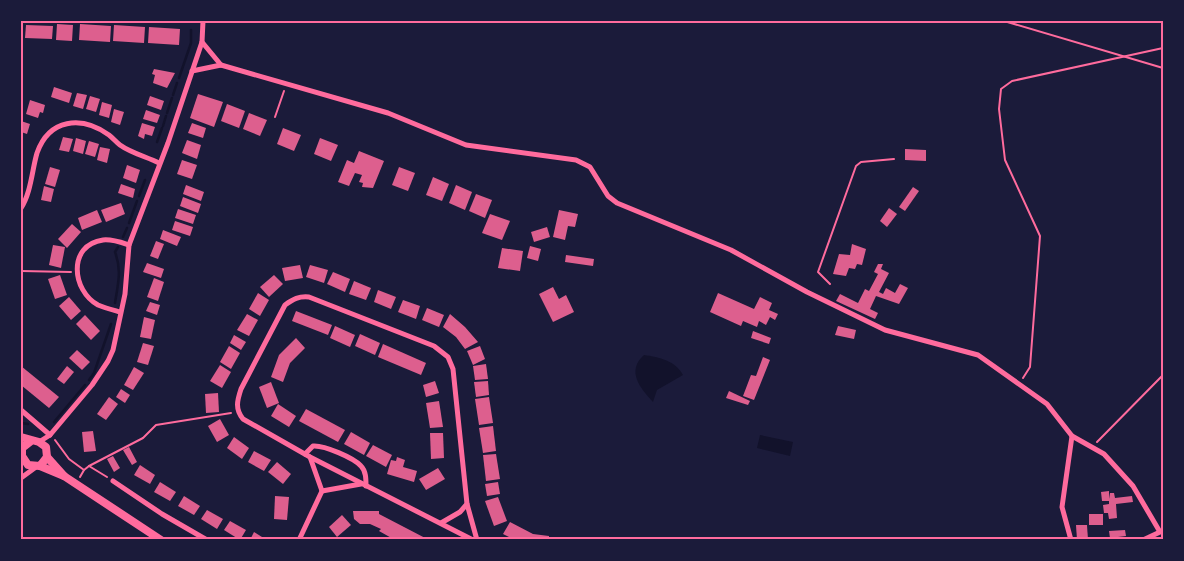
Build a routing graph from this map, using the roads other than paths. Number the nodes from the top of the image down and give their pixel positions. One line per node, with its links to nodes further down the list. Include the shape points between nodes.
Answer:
1 (203, 21): 2 (street)
2 (202, 42): 3 (street); 4 (street)
3 (220, 65): 4 (street); 11 (street, via 388,113 466,145 576,160 590,167 608,196 617,203 731,250 885,330 978,355 1047,404)
4 (192, 71): 5 (street)
5 (159, 162): 6 (street, via 121,146 96,127 83,122 66,122 56,127 42,142); 7 (street)
6 (21, 208)
7 (129, 244): 8 (street, via 125,294); 8 (street, via 112,240 96,242 83,252 76,272 82,291 91,300)
8 (120, 312): 10 (street, via 108,361)
9 (21, 410): 10 (street)
10 (50, 435): 13 (street); 14 (street)
11 (1072, 436): 31 (street, via 1062,507); 32 (street, via 1104,454 1133,486 1160,532)
12 (21, 437): 13 (main road)
13 (35, 441): 14 (main road); 15 (main road)
14 (46, 447): 17 (main road)
15 (22, 448): 18 (main road)
16 (308, 456): 23 (street); 23 (street, via 313,446 323,445 361,466 366,474); 24 (street); 25 (street, via 248,423 237,412 237,401 285,305 296,298 309,297 434,346 448,357 453,369)
17 (48, 457): 19 (main road); 20 (main road)
18 (22, 463): 19 (main road)
19 (38, 467): 20 (main road); 21 (street)
20 (64, 476): 27 (main road)
21 (21, 478)
22 (113, 481): 28 (street)
23 (364, 485): 24 (street); 26 (street)
24 (322, 491): 29 (street)
25 (467, 504): 26 (street); 30 (street)
26 (441, 524): 30 (street)
27 (161, 540)
28 (207, 540)
29 (299, 540)
30 (475, 540)
31 (1071, 540)
32 (1143, 540)

